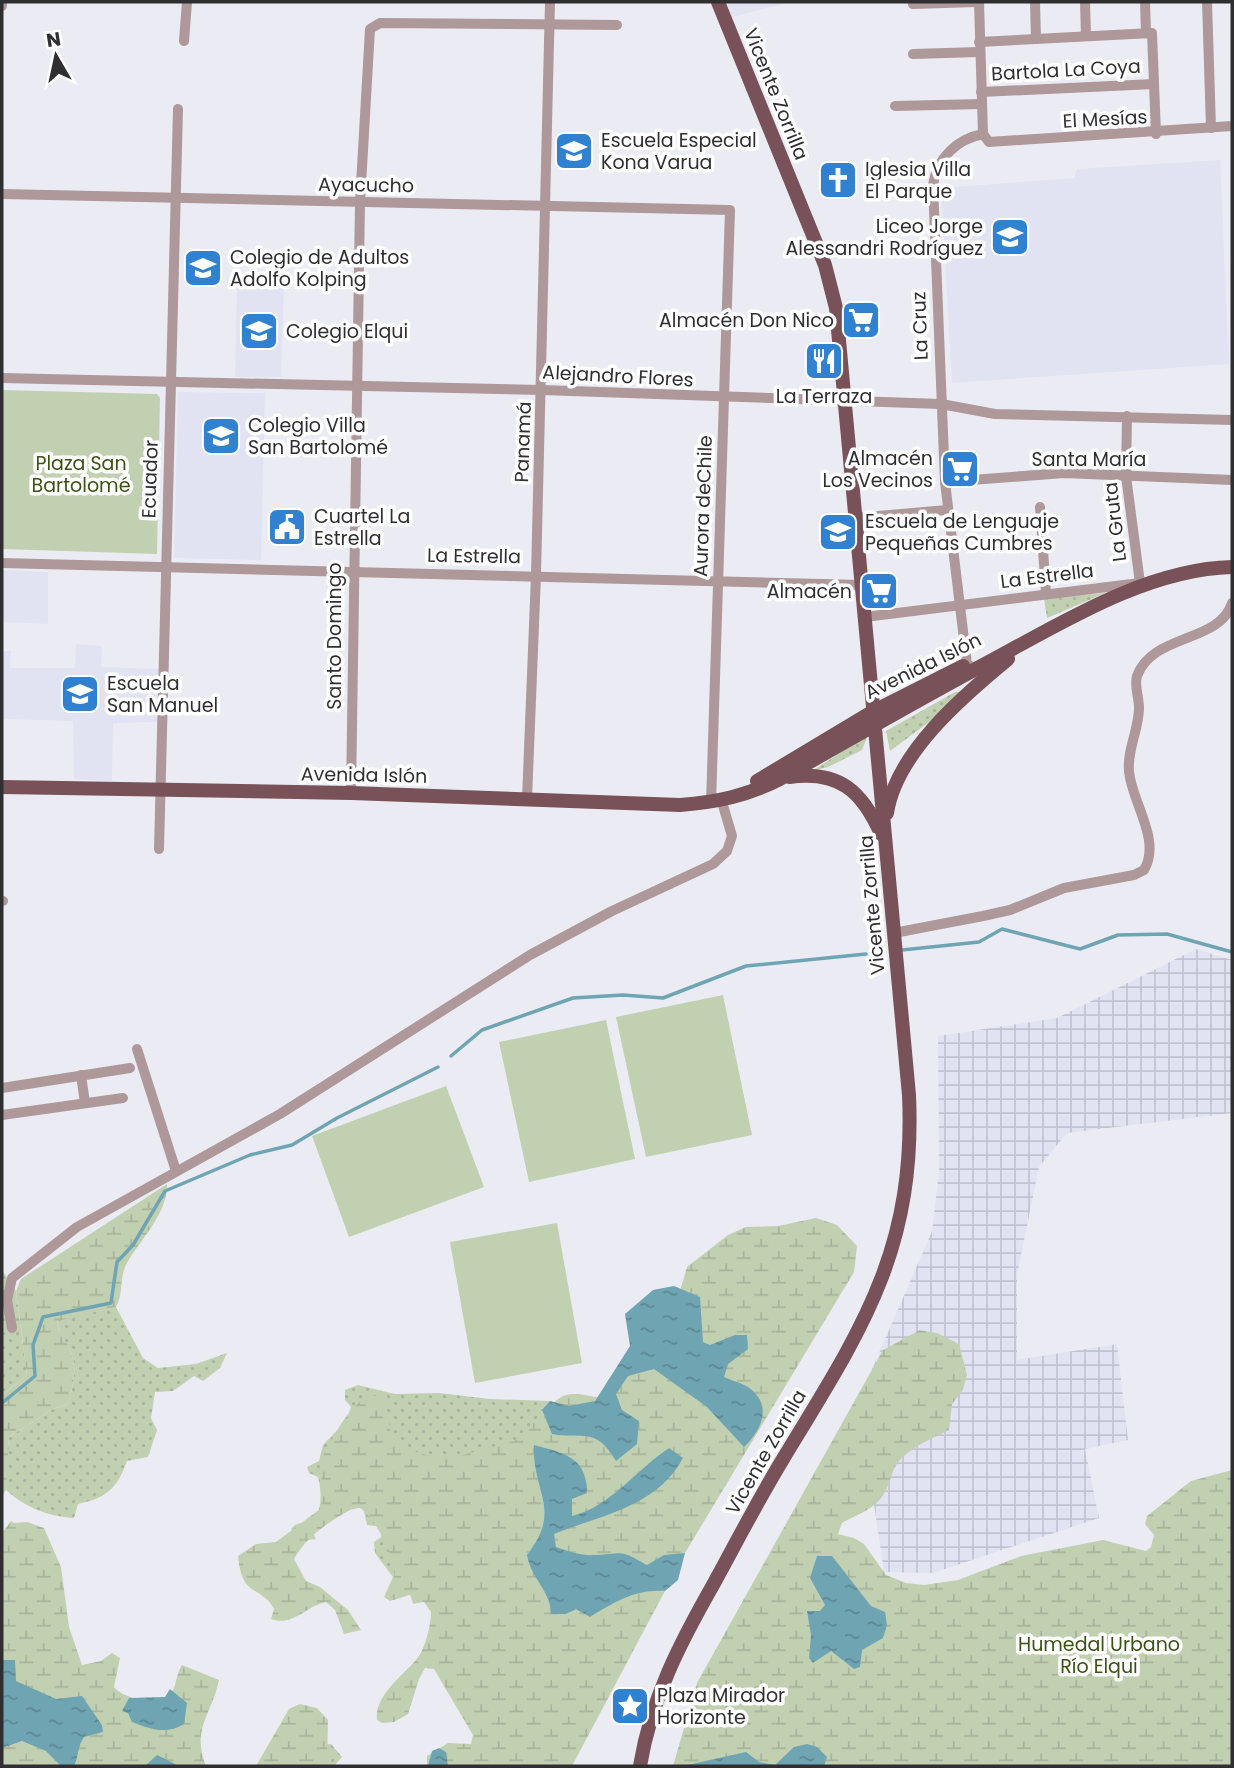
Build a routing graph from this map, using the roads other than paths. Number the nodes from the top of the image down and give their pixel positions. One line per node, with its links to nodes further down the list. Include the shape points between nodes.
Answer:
1 (187, 2): 15 (street)
2 (550, 2): 10 (street, Panamá)
3 (718, 2): 37 (main road, Vicente Zorrilla, via 825,265 839,328)
4 (978, 2): 9 (street); 16 (street)
5 (1035, 2): 14 (street)
6 (1085, 2): 13 (street)
7 (1145, 2): 12 (street)
8 (1207, 2): 24 (street)
9 (913, 4)
10 (550, 23): 11 (street); 29 (street, Santo Domingo, via 380,23 370,29); 30 (street, Panamá)
11 (617, 25)
12 (1149, 33): 13 (street); 18 (street)
13 (1086, 36): 14 (street)
14 (1036, 39): 16 (street)
15 (184, 41)
16 (979, 47): 17 (street); 19 (street)
17 (913, 54)
18 (1154, 84): 19 (street, Bartola La Coya); 26 (street)
19 (981, 92): 20 (street)
20 (982, 104): 21 (street); 25 (street)
21 (895, 106)
22 (178, 109): 28 (street, Ecuador)
23 (1232, 127): 24 (street, El Mesías)
24 (1211, 128): 26 (street, El Mesías)
25 (983, 134): 26 (street, El Mesías, via 989,142); 38 (street, La Cruz, via 966,137 935,172)
26 (1156, 134)
27 (2, 194): 28 (street, Ayacucho)
28 (176, 198): 29 (street, Ayacucho); 33 (street, Ecuador)
29 (360, 202): 30 (street, Ayacucho); 34 (street, Santo Domingo)
30 (546, 206): 31 (street, Ayacucho); 35 (street, Panamá)
31 (730, 210): 36 (street, Aurora deChile)
32 (2, 378): 33 (street, Alejandro Flores)
33 (170, 382): 34 (street, Alejandro Flores); 48 (street, Ecuador)
34 (356, 385): 35 (street, Alejandro Flores); 50 (street, Santo Domingo)
35 (542, 390): 36 (street, Alejandro Flores); 51 (street, Panamá)
36 (724, 398): 37 (street, Alejandro Flores); 52 (street, Aurora deChile)
37 (844, 401): 38 (street, Alejandro Flores); 46 (main road, Vicente Zorrilla)
38 (941, 404): 39 (street, Alejandro Flores, via 995,414); 43 (street, La Cruz)
39 (1126, 416): 40 (street, Alejandro Flores); 41 (street, La Gruta)
40 (1232, 420)
41 (1126, 476): 42 (street, Santa María); 43 (street, Santa María, via 1064,473); 53 (street, La Gruta)
42 (1232, 480)
43 (945, 482): 45 (street, La Cruz)
44 (1040, 507): 55 (street)
45 (947, 510): 46 (street); 57 (street, La Cruz)
46 (855, 518): 54 (main road, Vicente Zorrilla)
47 (2, 562): 48 (street, La Estrella)
48 (165, 567): 50 (street, La Estrella); 64 (street, Ecuador)
49 (1232, 568): 53 (main road, Avenida Islón, via 1190,571)
50 (352, 570): 51 (street, La Estrella); 65 (street, Santo Domingo)
51 (536, 575): 52 (street, La Estrella); 66 (street, Panamá)
52 (718, 582): 54 (street, La Estrella); 67 (street, Aurora deChile)
53 (1145, 582): 55 (street, La Estrella); 59 (main road, Avenida Islón)
54 (862, 585): 58 (main road, Vicente Zorrilla)
55 (1046, 593): 57 (street, La Estrella)
56 (1232, 603): 70 (street, via 1221,620 1151,657 1136,678 1139,715 1129,771 1146,831 1149,858 1144,870 1063,888 1010,910)
57 (957, 605): 58 (street, La Estrella); 60 (street, La Cruz)
58 (865, 617): 61 (main road, Vicente Zorrilla)
59 (1032, 639): 60 (main road, Avenida Islón); 68 (main road, via 914,749 891,793)
60 (971, 667): 61 (main road, Avenida Islón)
61 (873, 718): 62 (main road, Avenida Islón); 67 (main road, Avenida Islón); 68 (main road, Vicente Zorrilla)
62 (779, 779): 67 (main road, Avenida Islón); 68 (main road, via 817,775 848,787)
63 (2, 788): 64 (main road, Avenida Islón)
64 (159, 791): 65 (main road, Avenida Islón); 69 (street, Ecuador)
65 (351, 793): 66 (main road, Avenida Islón)
66 (527, 799): 67 (main road, Avenida Islón, via 680,805)
67 (720, 802): 78 (street, Aurora deChile, via 732,836 727,851 713,864 530,955 280,1114)
68 (886, 840): 70 (main road, Vicente Zorrilla)
69 (159, 849)
70 (894, 933): 80 (main road, Vicente Zorrilla, via 910,1130 906,1188 890,1258 862,1326 678,1648 652,1712)
71 (137, 1049): 78 (street)
72 (130, 1068): 73 (street)
73 (81, 1075): 74 (street); 76 (street)
74 (2, 1088)
75 (123, 1098): 76 (street)
76 (85, 1103): 77 (street)
77 (2, 1115)
78 (176, 1171): 79 (street, via 77,1227 12,1278 7,1300)
79 (12, 1328)
80 (640, 1766)

